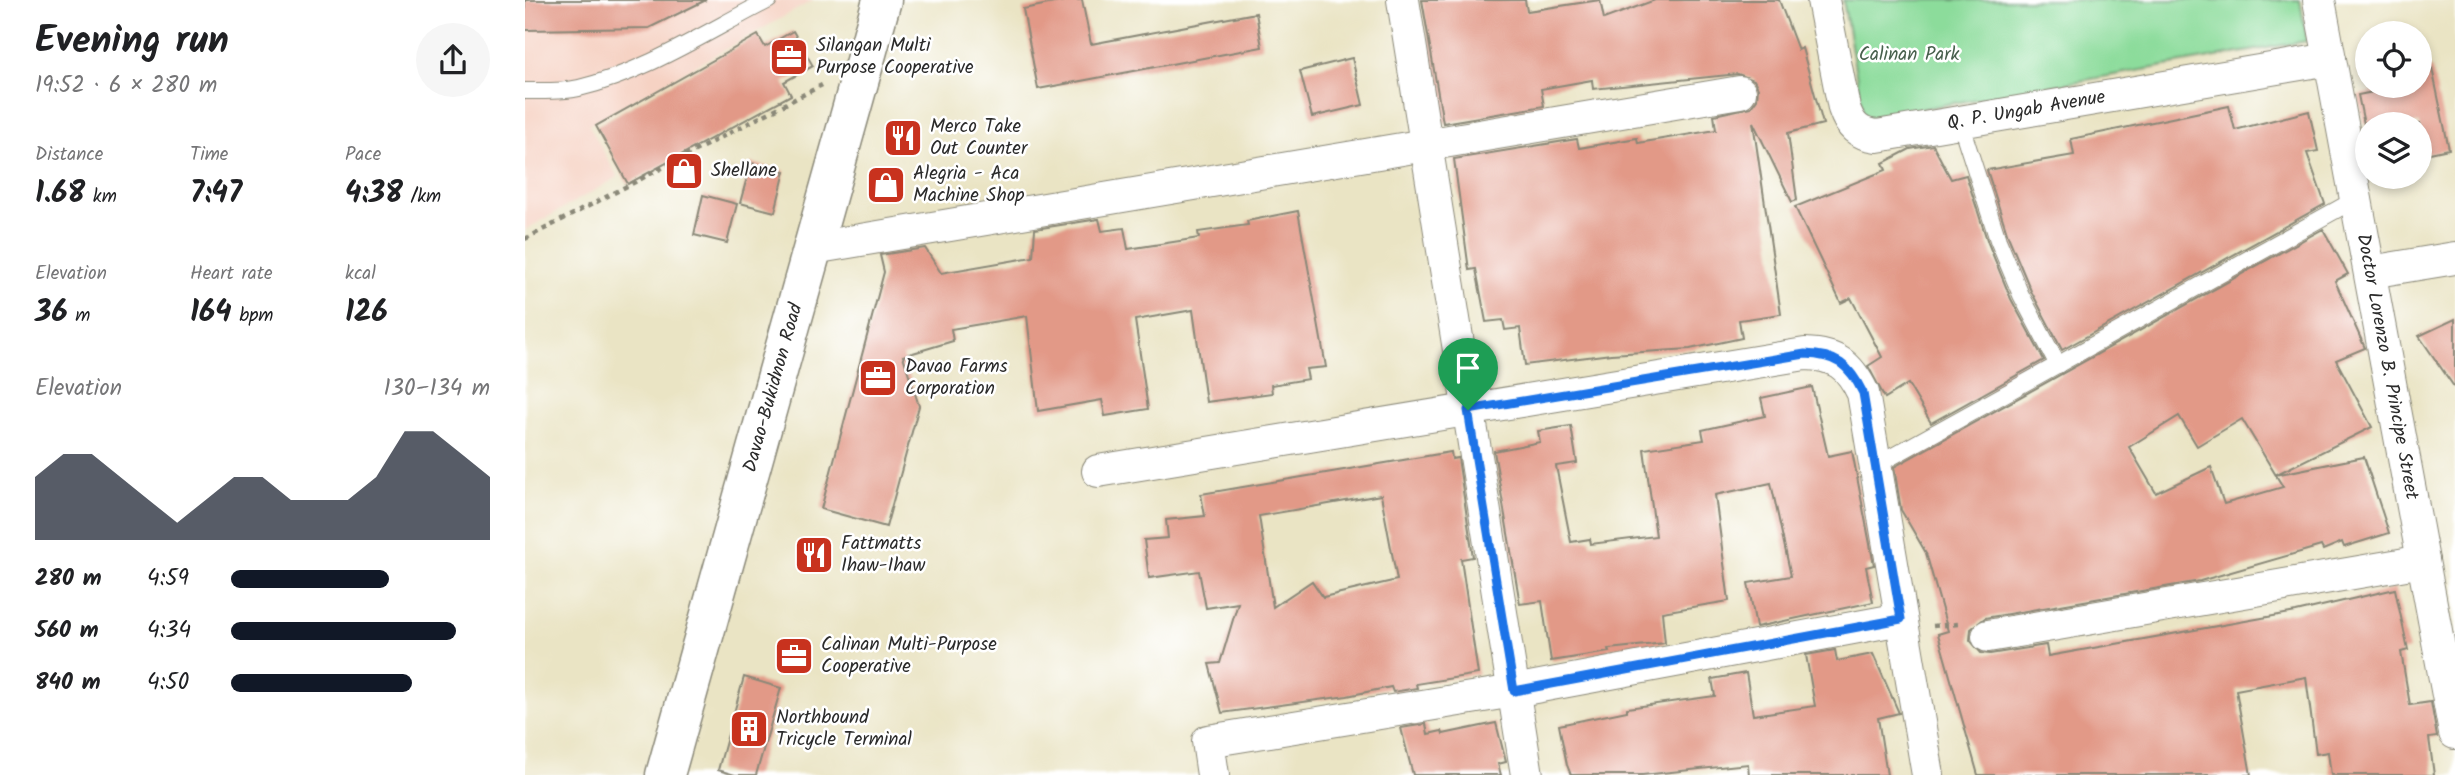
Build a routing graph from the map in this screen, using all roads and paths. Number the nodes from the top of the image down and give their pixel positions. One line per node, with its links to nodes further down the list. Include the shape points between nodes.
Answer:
1 (769, 0): 8 (lane, via 604,80 575,88)
2 (882, 0): 7 (highway, Davao-Bukidnon Road)
3 (1403, 0): 11 (street)
4 (1823, 0): 10 (street, Q. P. Ungab Avenue, via 1844,108 1856,130 1877,136)
5 (2319, 0): 6 (street, Doctor Lorenzo B. Principe Street)
6 (2330, 59): 10 (street, Q. P. Ungab Avenue); 12 (street, Doctor Lorenzo B. Principe Street)
7 (858, 87): 13 (path, via 819,86); 14 (highway, Davao-Bukidnon Road)
8 (525, 91)
9 (1741, 92): 11 (street)
10 (1960, 121): 17 (lane, via 1998,240)
11 (1426, 145): 14 (street); 18 (street)
12 (2356, 199): 16 (street, Doctor Lorenzo B. Principe Street); 17 (lane)
13 (525, 239)
14 (813, 248): 26 (highway, Davao-Bukidnon Road)
15 (2455, 258): 16 (street)
16 (2370, 272): 21 (street, Doctor Lorenzo B. Principe Street)
17 (2058, 365): 19 (lane)
18 (1468, 410): 19 (street, via 1826,354 1841,360 1863,393); 20 (street); 24 (street)
19 (1875, 466): 22 (street)
20 (1098, 471)
21 (2423, 561): 23 (street); 25 (street, Doctor Lorenzo B. Principe Street)
22 (1901, 619): 23 (path, via 1926,626 1966,624); 24 (street); 29 (street)
23 (1988, 636)
24 (1514, 691): 27 (street, via 1207,741); 28 (street)
25 (2455, 733)
26 (665, 775)
27 (1213, 775)
28 (1527, 775)
29 (1928, 775)

